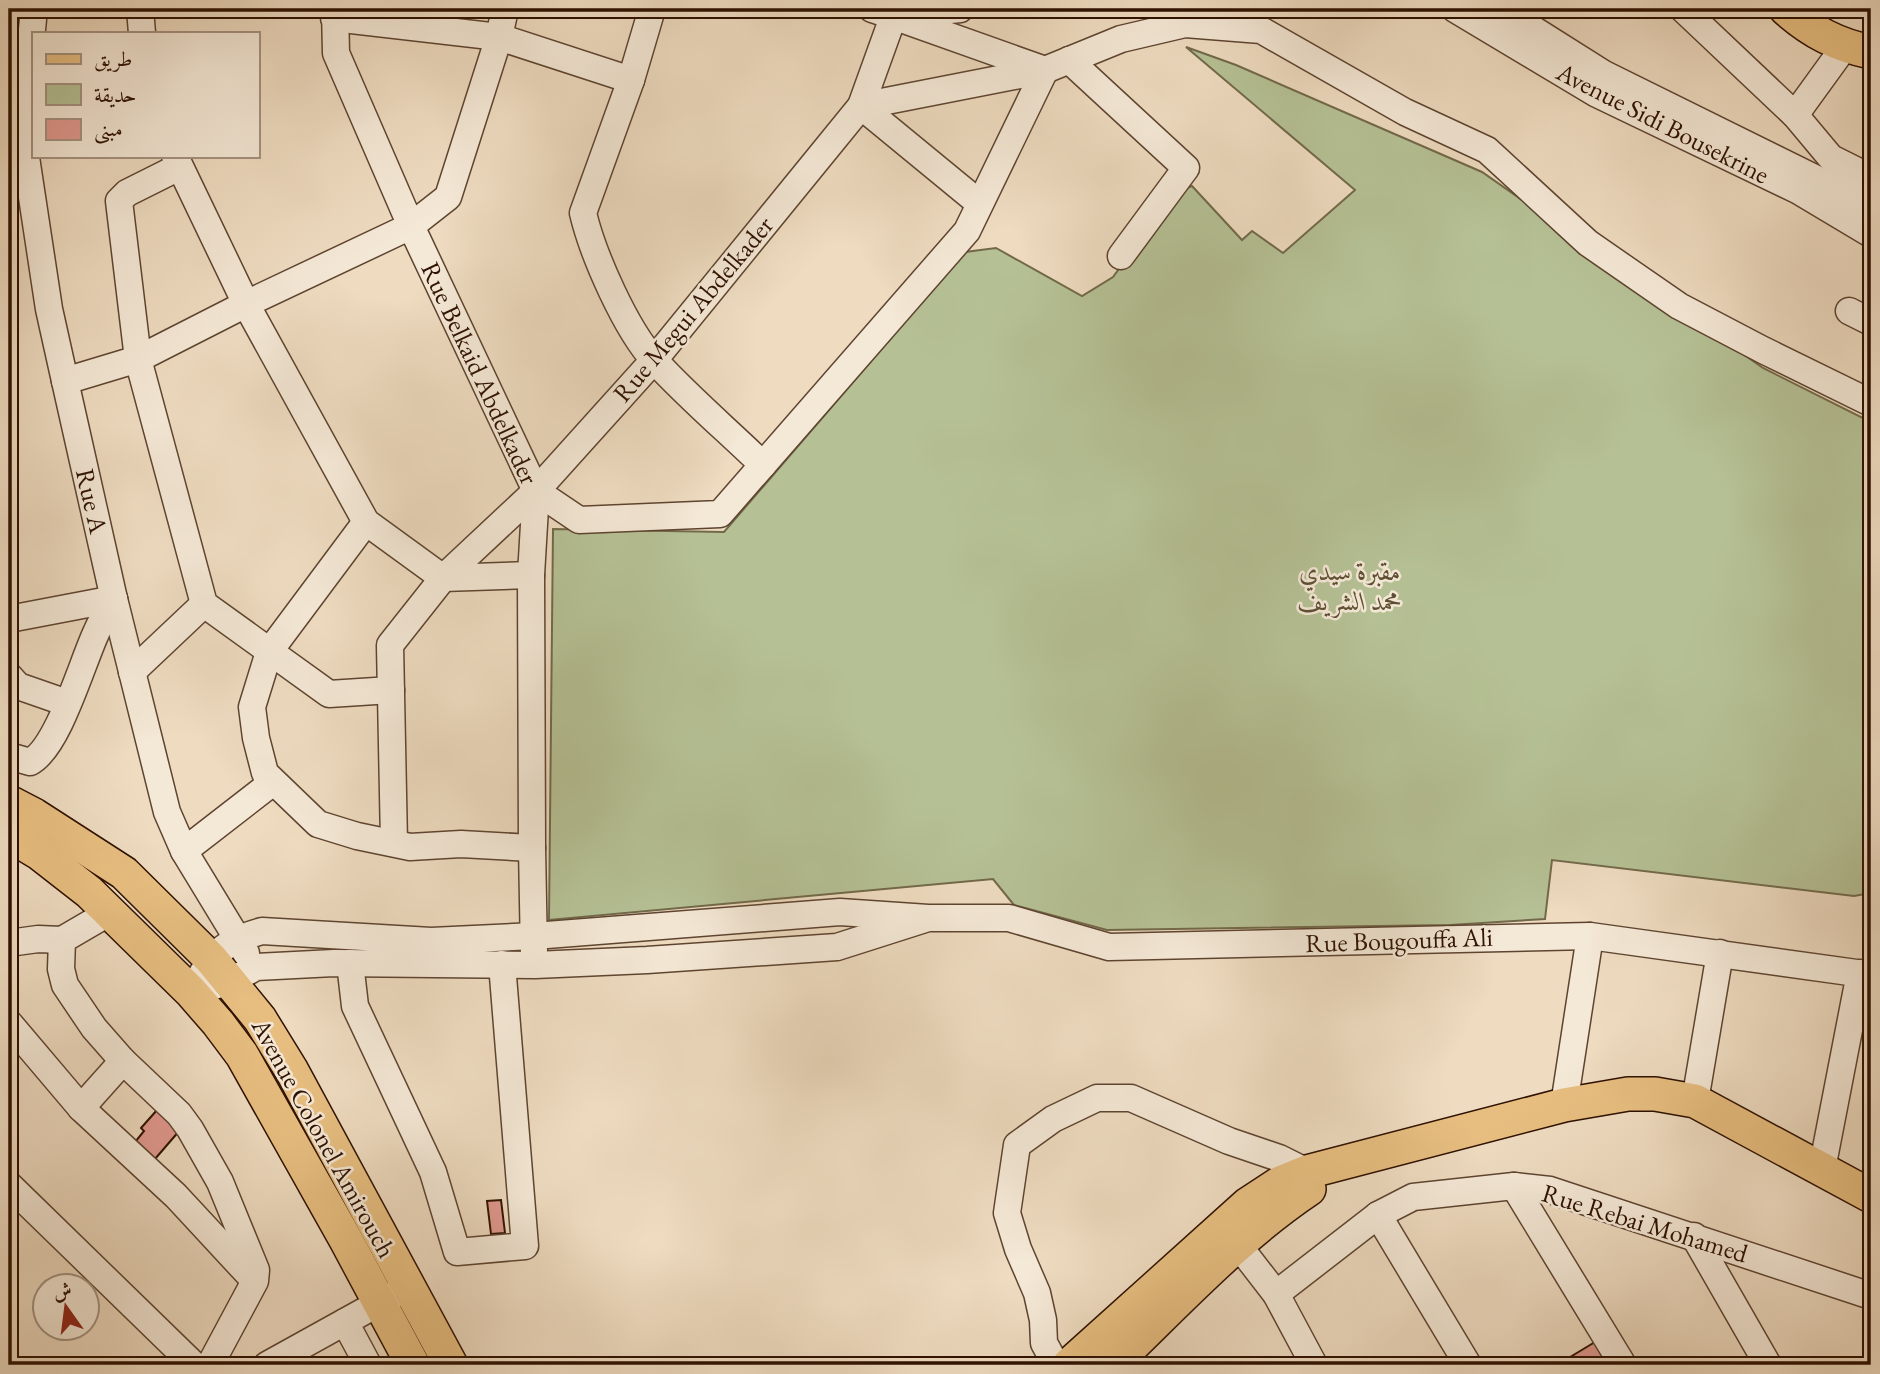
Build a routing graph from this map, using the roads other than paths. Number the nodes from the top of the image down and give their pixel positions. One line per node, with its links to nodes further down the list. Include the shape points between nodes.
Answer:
1 (34, 9): 19 (street, Rue A)
2 (140, 9): 12 (street)
3 (505, 9): 13 (street)
4 (652, 9): 16 (street)
5 (960, 9): 10 (street)
6 (1455, 9): 25 (street, Avenue Sidi Bousekrine, via 1597,94 1799,191)
7 (1501, 9): 23 (street, Avenue Sidi Bousekrine, via 1604,74)
8 (1683, 9): 18 (street)
9 (1786, 9): 14 (main road, via 1812,30)
10 (887, 11): 15 (street); 17 (street, Rue Megui Abdelkader)
11 (335, 13): 13 (street); 24 (street, Rue Belkaid Abdelkader, via 336,53)
12 (142, 32)
13 (499, 37): 16 (street); 24 (street, via 448,197)
14 (1858, 49): 18 (street)
15 (1057, 65): 17 (street); 22 (street); 26 (street, via 1186,168); 31 (street, via 1121,39 1185,24 1261,30 1405,112 1487,150 1588,243 1679,306)
16 (631, 80): 29 (street, via 583,213 629,326)
17 (861, 106): 22 (street); 29 (street, Rue Megui Abdelkader)
18 (1795, 115): 21 (street, via 1831,158)
19 (15, 134): 30 (street, Rue A)
20 (177, 161): 27 (street); 28 (street, via 119,201)
21 (1871, 178)
22 (979, 203): 32 (street, via 967,231)
23 (1871, 206)
24 (411, 226): 27 (street); 33 (street, Rue Belkaid Abdelkader)
25 (1871, 234)
26 (1121, 256)
27 (246, 304): 28 (street); 34 (street)
28 (138, 359): 30 (street); 38 (street)
29 (654, 360): 32 (street); 33 (street, Rue Megui Abdelkader)
30 (65, 381): 37 (street, Rue A)
31 (1871, 403)
32 (763, 465): 33 (street, via 720,514 579,520)
33 (536, 491): 35 (street, Rue Belkaid Abdelkader); 36 (street, Rue Megui Abdelkader)
34 (366, 522): 36 (street); 40 (street)
35 (531, 575): 36 (street); 50 (street, Rue Belkaid Abdelkader)
36 (443, 578): 43 (street, Rue Megui Abdelkader, via 390,645)
37 (114, 600): 39 (street); 41 (street, Rue A); 44 (street)
38 (204, 604): 40 (street); 41 (street)
39 (9, 619)
40 (270, 652): 43 (street, via 328,694); 46 (street, via 252,707 265,773)
41 (132, 672): 51 (street, Rue A, via 167,812)
42 (9, 676): 44 (street, via 18,686)
43 (391, 690): 49 (street, Rue Megui Abdelkader)
44 (67, 703): 45 (street, via 39,758 30,762)
45 (9, 756)
46 (273, 782): 49 (street, via 318,824); 51 (street)
47 (9, 803): 63 (main road, Avenue Colonel Amirouch, via 124,873)
48 (9, 835): 52 (main road, Avenue Colonel Amirouch, via 39,853)
49 (394, 843): 50 (street)
50 (532, 848): 54 (street, Rue Belkaid Abdelkader)
51 (184, 851): 56 (street, Rue A)
52 (110, 912): 57 (street); 65 (main road, Avenue Colonel Amirouch)
53 (928, 918): 54 (street, via 839,912); 55 (street, Rue Bougouffa Ali, via 1009,918 1109,947); 62 (street, via 837,947)
54 (534, 936): 56 (street, via 432,941 262,930); 62 (street, Rue Belkaid Abdelkader)
55 (1590, 936): 59 (street, Rue Bougouffa Ali); 69 (street)
56 (236, 938): 63 (street); 63 (street, Rue A)
57 (62, 940): 58 (street); 67 (street, via 65,985)
58 (9, 943)
59 (1720, 953): 64 (street, Rue Bougouffa Ali); 68 (street)
60 (350, 963): 61 (street); 61 (street, via 355,1006 433,1172 457,1252 525,1246); 63 (street)
61 (502, 964): 62 (street)
62 (535, 965)
63 (232, 970): 65 (street); 81 (main road, Avenue Colonel Amirouch, via 292,1070)
64 (1866, 974): 72 (street)
65 (191, 992): 81 (main road, Avenue Colonel Amirouch, via 242,1055)
66 (9, 1023): 70 (street)
67 (123, 1061): 70 (street); 80 (street, via 190,1129 220,1182 256,1270)
68 (1695, 1101): 69 (main road, via 1629,1094); 72 (main road)
69 (1564, 1105): 71 (main road)
70 (81, 1108): 80 (street, via 176,1196)
71 (1352, 1161): 73 (main road); 79 (main road, via 1283,1206)
72 (1822, 1169): 76 (main road)
73 (1307, 1171): 91 (street, via 1131,1098 1097,1098 1054,1119 1017,1145 1007,1213 1037,1293 1044,1343); 92 (main road, via 1248,1204)
74 (9, 1185): 85 (street)
75 (1514, 1186): 77 (street, Rue Rebai Mohamed, via 1413,1197); 78 (street, Rue Rebai Mohamed, via 1550,1189); 96 (street)
76 (1871, 1196)
77 (1378, 1215): 82 (street, Rue Rebai Mohamed); 95 (street)
78 (1694, 1236): 83 (street, Rue Rebai Mohamed); 97 (street)
79 (1238, 1245): 82 (street); 93 (main road)
80 (255, 1281): 86 (street)
81 (393, 1294): 84 (street); 89 (main road, Avenue Colonel Amirouch); 90 (main road, Avenue Colonel Amirouch)
82 (1276, 1294): 94 (street)
83 (1871, 1296)
84 (345, 1322): 87 (street); 88 (street)
85 (194, 1365)
86 (210, 1365)
87 (267, 1365)
88 (368, 1365)
89 (413, 1365)
90 (451, 1365)
91 (1056, 1365)
92 (1069, 1365)
93 (1112, 1365)
94 (1314, 1365)
95 (1468, 1365)
96 (1623, 1365)
97 (1768, 1365)

